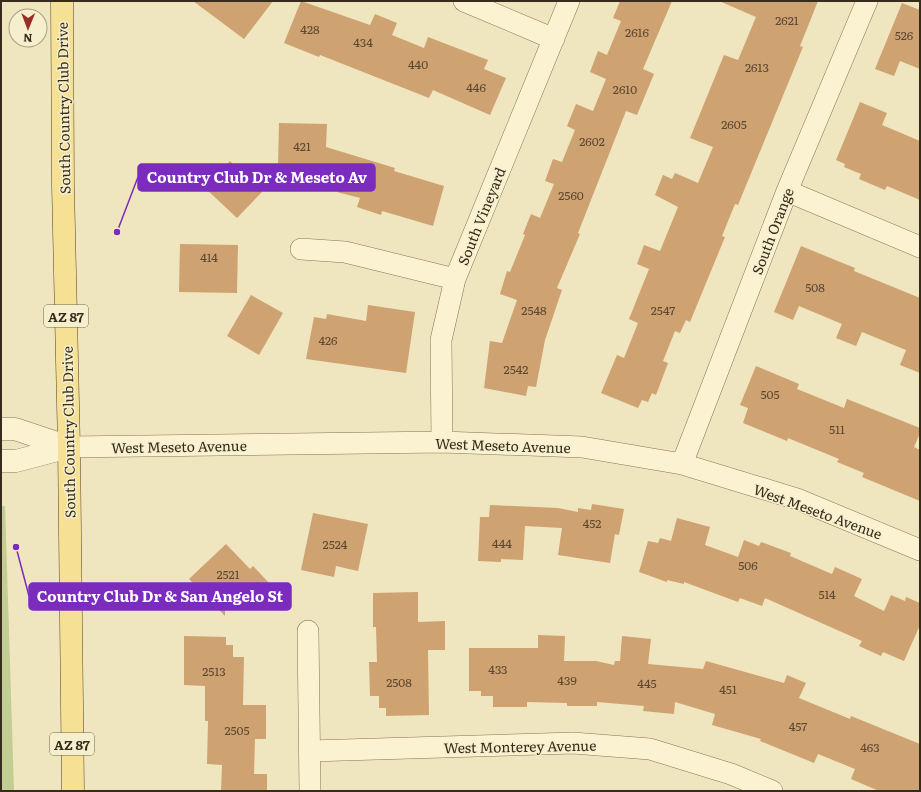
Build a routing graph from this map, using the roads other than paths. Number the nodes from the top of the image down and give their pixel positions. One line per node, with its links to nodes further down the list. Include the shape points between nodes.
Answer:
1 (62, 1): 12 (main road, South Country Club Drive / AZ 87, via 63,193)
2 (464, 1): 5 (street)
3 (570, 1): 5 (street, South Vineyard)
4 (867, 1): 6 (street, South Orange)
5 (554, 39): 9 (street, South Vineyard)
6 (787, 191): 7 (street); 14 (street, South Orange)
7 (920, 247)
8 (302, 249): 9 (street, via 345,252)
9 (455, 279): 11 (street, South Vineyard, via 441,340)
10 (1, 429): 12 (street, via 15,429)
11 (442, 442): 12 (street, West Meseto Avenue); 14 (street, West Meseto Avenue, via 582,447)
12 (69, 447): 13 (street, via 16,461); 18 (main road, South Country Club Drive / AZ 87)
13 (1, 461)
14 (682, 464): 15 (street, West Meseto Avenue, via 797,499)
15 (920, 550)
16 (308, 631): 17 (street)
17 (310, 751): 19 (street); 20 (street, West Monterey Avenue, via 573,743 650,749 731,774)
18 (73, 791)
19 (310, 791)
20 (772, 791)

